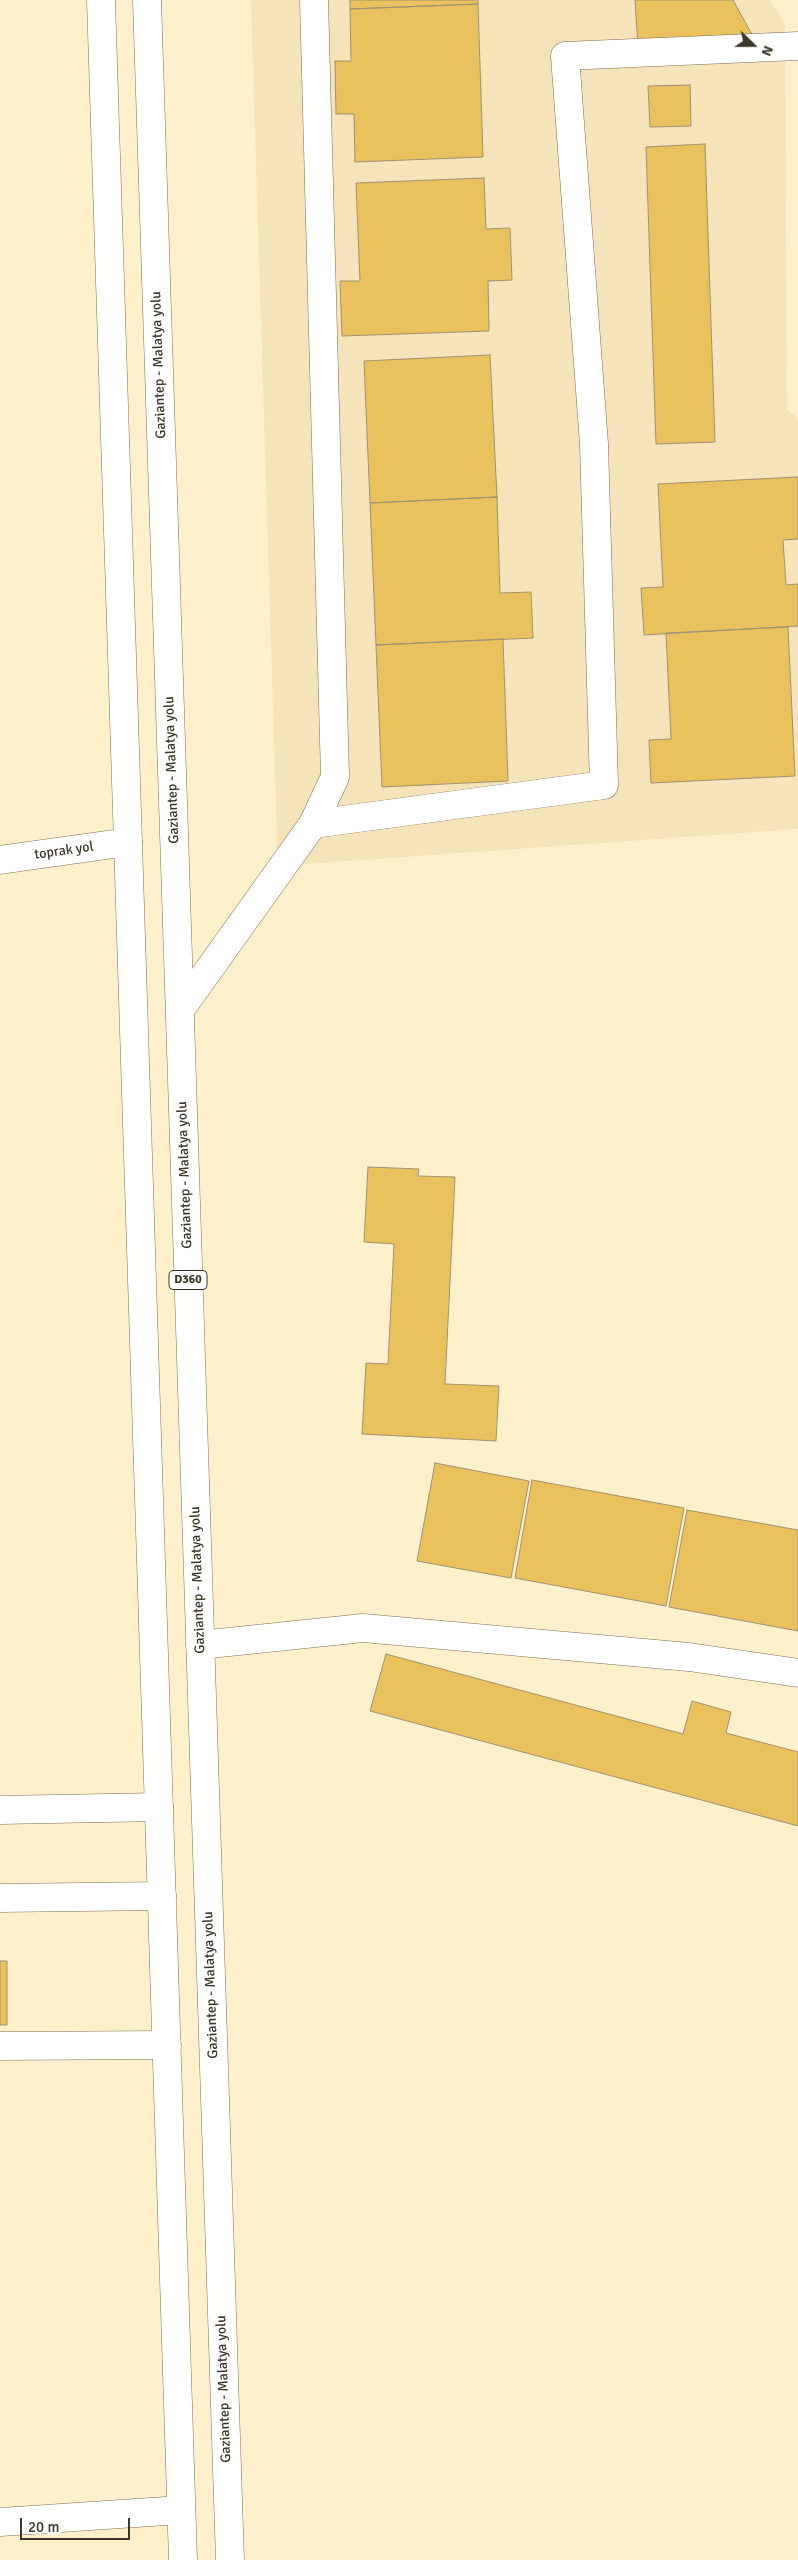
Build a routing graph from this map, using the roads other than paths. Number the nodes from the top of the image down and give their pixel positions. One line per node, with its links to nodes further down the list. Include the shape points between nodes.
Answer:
1 (101, 0): 6 (main road)
2 (147, 0): 8 (main road, Gaziantep - Malatya yolu / D360)
3 (314, 0): 5 (main road, via 335,777)
4 (798, 46): 5 (main road, via 565,56 594,444 604,785)
5 (313, 824): 8 (main road)
6 (128, 842): 7 (main road, toprak yol); 11 (main road)
7 (0, 860)
8 (180, 1010): 9 (main road, Gaziantep - Malatya yolu / D360)
9 (200, 1645): 10 (main road, via 363,1628 689,1656); 20 (main road, Gaziantep - Malatya yolu / D360)
10 (798, 1673)
11 (159, 1807): 12 (main road); 13 (main road)
12 (0, 1810)
13 (162, 1896): 14 (main road); 15 (main road)
14 (0, 1898)
15 (167, 2045): 16 (main road); 17 (main road)
16 (0, 2046)
17 (181, 2510): 18 (main road); 19 (main road)
18 (0, 2522)
19 (183, 2560)
20 (230, 2560)

